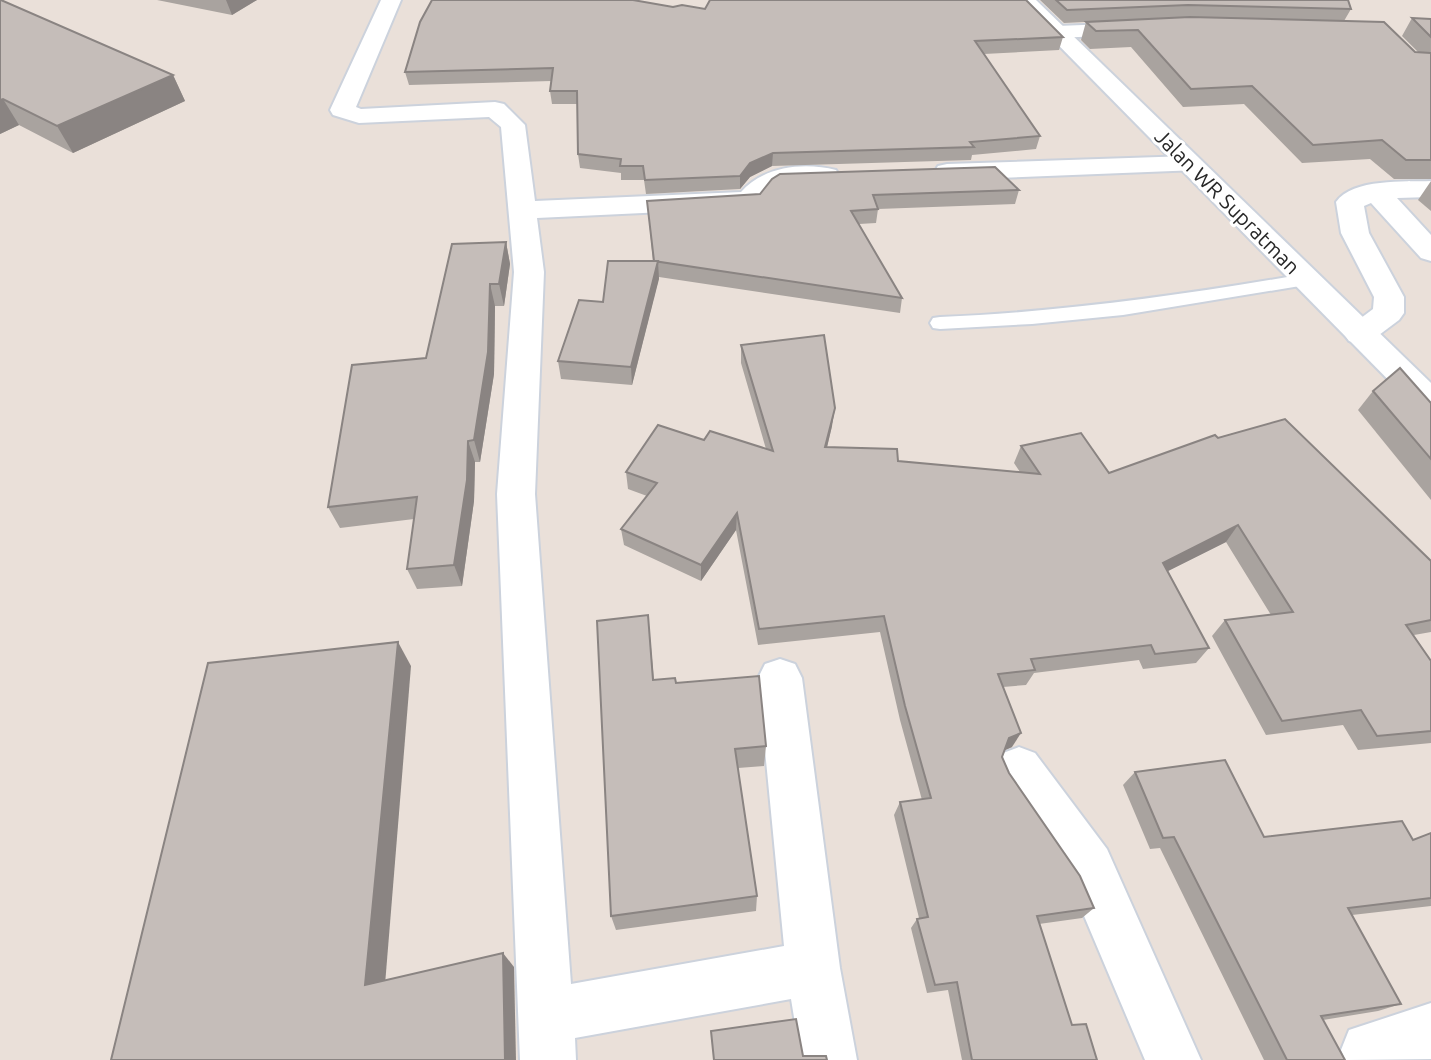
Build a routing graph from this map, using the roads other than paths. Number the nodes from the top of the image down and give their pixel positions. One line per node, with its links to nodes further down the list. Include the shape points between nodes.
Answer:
1 (391, 0): 10 (street, via 342,110 359,116 495,109 513,125)
2 (1024, 0): 4 (street, Jalan WR Supratman)
3 (1155, 28): 4 (street)
4 (1057, 32): 5 (street, Jalan WR Supratman)
5 (1189, 164): 6 (street); 12 (street, Jalan WR Supratman)
6 (924, 173)
7 (854, 175): 10 (street, via 772,177 749,200)
8 (1431, 189): 9 (street)
9 (1374, 191): 11 (street); 14 (street, via 1350,202 1355,233 1389,297 1388,313)
10 (522, 211): 20 (street, via 529,272 516,494)
11 (1431, 252)
12 (1305, 280): 13 (lane, via 1108,311 1023,321); 14 (street, Jalan WR Supratman)
13 (940, 323)
14 (1360, 334): 15 (street, Jalan WR Supratman)
15 (1431, 402)
16 (780, 678): 18 (street)
17 (1018, 769): 23 (street, via 1089,867)
18 (813, 968): 20 (street); 22 (street)
19 (1431, 1031): 21 (street)
20 (547, 1038)
21 (1369, 1051)
22 (829, 1060)
23 (1173, 1060)

